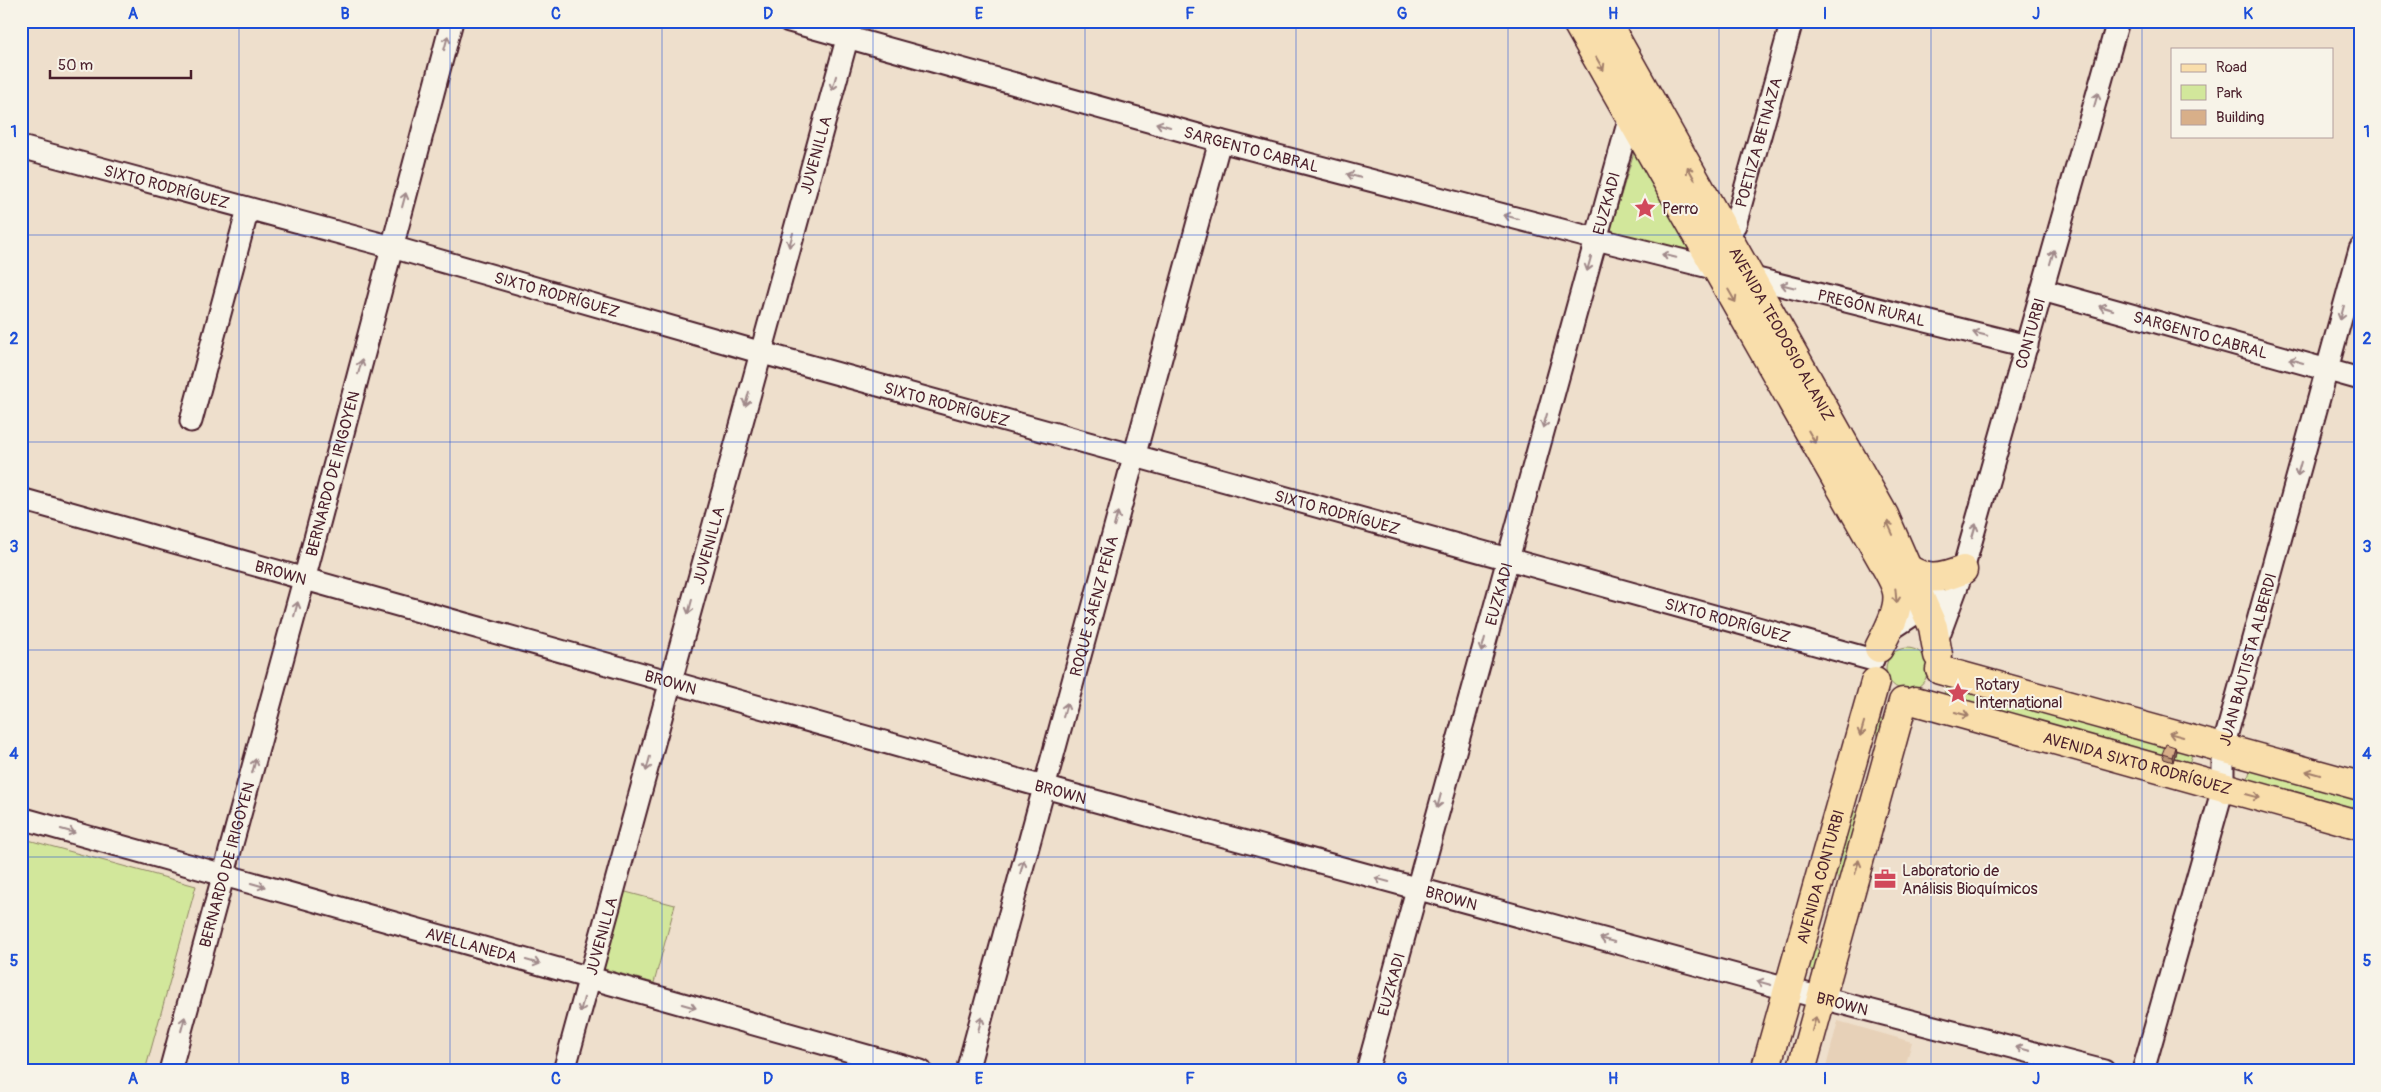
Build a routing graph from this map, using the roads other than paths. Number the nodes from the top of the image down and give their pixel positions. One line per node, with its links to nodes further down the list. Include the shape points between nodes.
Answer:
1 (452, 21): 13 (street, BERNARDO DE IRIGOYEN, one-way to 1)
2 (789, 21): 7 (street, SARGENTO CABRAL)
3 (1576, 21): 8 (main road, AVENIDA TEODOSIO ALANIZ, one-way to 8)
4 (1606, 21): 15 (main road, AVENIDA TEODOSIO ALANIZ, one-way to 4)
5 (1792, 21): 15 (street, POETIZA BETNAZA, via 1734,225)
6 (2118, 21): 17 (street, CONTURBI, one-way to 6)
7 (850, 29): 9 (street, SARGENTO CABRAL, one-way to 7); 19 (street, JUVENILLA, one-way to 19)
8 (1630, 116): 12 (street, EUZKADI); 15 (main road, AVENIDA TEODOSIO ALANIZ)
9 (1220, 141): 12 (street, SARGENTO CABRAL, one-way to 9); 23 (street, ROQUE SÁENZ PEÑA)
10 (21, 147): 11 (street, SIXTO RODRÍGUEZ)
11 (248, 209): 13 (street, SIXTO RODRÍGUEZ); 22 (street)
12 (1596, 239): 15 (street, SARGENTO CABRAL, one-way to 12); 27 (street, EUZKADI, one-way to 27)
13 (392, 247): 19 (street, SIXTO RODRÍGUEZ); 30 (street, BERNARDO DE IRIGOYEN, one-way to 13)
14 (2360, 249): 20 (street, JUAN BAUTISTA ALBERDI, one-way to 20)
15 (1716, 251): 16 (main road, AVENIDA TEODOSIO ALANIZ); 24 (main road, AVENIDA TEODOSIO ALANIZ, one-way to 24)
16 (1749, 276): 18 (street, PREGÓN RURAL, one-way to 16); 24 (main road, AVENIDA TEODOSIO ALANIZ)
17 (2042, 290): 18 (street, CONTURBI); 20 (street, SARGENTO CABRAL, one-way to 17)
18 (2027, 346): 29 (street, CONTURBI, one-way to 18)
19 (759, 352): 23 (street, SIXTO RODRÍGUEZ); 34 (street, JUVENILLA, one-way to 34)
20 (2327, 369): 21 (street, SARGENTO CABRAL); 36 (street, JUAN BAUTISTA ALBERDI, one-way to 36)
21 (2360, 379)
22 (191, 421)
23 (1134, 456): 27 (street, SIXTO RODRÍGUEZ); 38 (street, ROQUE SÁENZ PEÑA, one-way to 23)
24 (1837, 456): 26 (main road, AVENIDA TEODOSIO ALANIZ); 28 (main road, AVENIDA TEODOSIO ALANIZ, one-way to 24, via 1884,514)
25 (21, 499): 30 (street, BROWN)
26 (1876, 549): 28 (main road); 32 (main road, AVENIDA TEODOSIO ALANIZ, one-way to 32, via 1897,591 1897,603)
27 (1506, 558): 32 (street, SIXTO RODRÍGUEZ); 43 (street, EUZKADI, one-way to 43)
28 (1909, 570): 29 (main road, via 1927,578); 31 (main road, AVENIDA TEODOSIO ALANIZ)
29 (1960, 578): 31 (street); 33 (street, CONTURBI)
30 (304, 580): 34 (street, BROWN); 42 (street, BERNARDO DE IRIGOYEN, one-way to 30)
31 (1924, 608): 32 (street); 33 (main road, AVENIDA TEODOSIO ALANIZ, via 1933,627)
32 (1879, 655): 33 (main road, via 1896,636 1906,634 1925,640); 35 (main road, AVENIDA SIXTO RODRÍGUEZ, via 1886,696); 45 (main road, AVENIDA CONTURBI, one-way to 45)
33 (1938, 656): 35 (main road, via 1936,686 1930,693); 36 (main road, one-way to 33)
34 (670, 682): 38 (street, BROWN); 44 (street, JUVENILLA, one-way to 44)
35 (1909, 701): 39 (main road, AVENIDA SIXTO RODRÍGUEZ, one-way to 39); 46 (main road, AVENIDA CONTURBI, one-way to 35)
36 (2223, 748): 37 (main road, one-way to 36); 39 (street, JUAN BAUTISTA ALBERDI)
37 (2360, 786)
38 (1044, 787): 43 (street, BROWN, one-way to 38); 50 (street, ROQUE SÁENZ PEÑA, one-way to 38)
39 (2223, 788): 41 (main road, AVENIDA SIXTO RODRÍGUEZ, one-way to 41); 55 (street, JUAN BAUTISTA ALBERDI)
40 (21, 818): 42 (street, AVELLANEDA, one-way to 42)
41 (2360, 825)
42 (224, 876): 44 (street, AVELLANEDA, one-way to 44); 47 (street, BERNARDO DE IRIGOYEN, one-way to 42)
43 (1415, 889): 45 (street, BROWN, one-way to 43); 51 (street, EUZKADI)
44 (590, 978): 48 (street, JUVENILLA, one-way to 48); 49 (street, AVELLANEDA, one-way to 49)
45 (1787, 989): 46 (street, BROWN); 52 (main road, AVENIDA CONTURBI)
46 (1821, 997): 53 (main road, AVENIDA CONTURBI, one-way to 46); 54 (street, BROWN, one-way to 46)
47 (170, 1071)
48 (564, 1071)
49 (921, 1071)
50 (967, 1071)
51 (1367, 1071)
52 (1765, 1071)
53 (1801, 1071)
54 (2104, 1071)
55 (2143, 1071)

